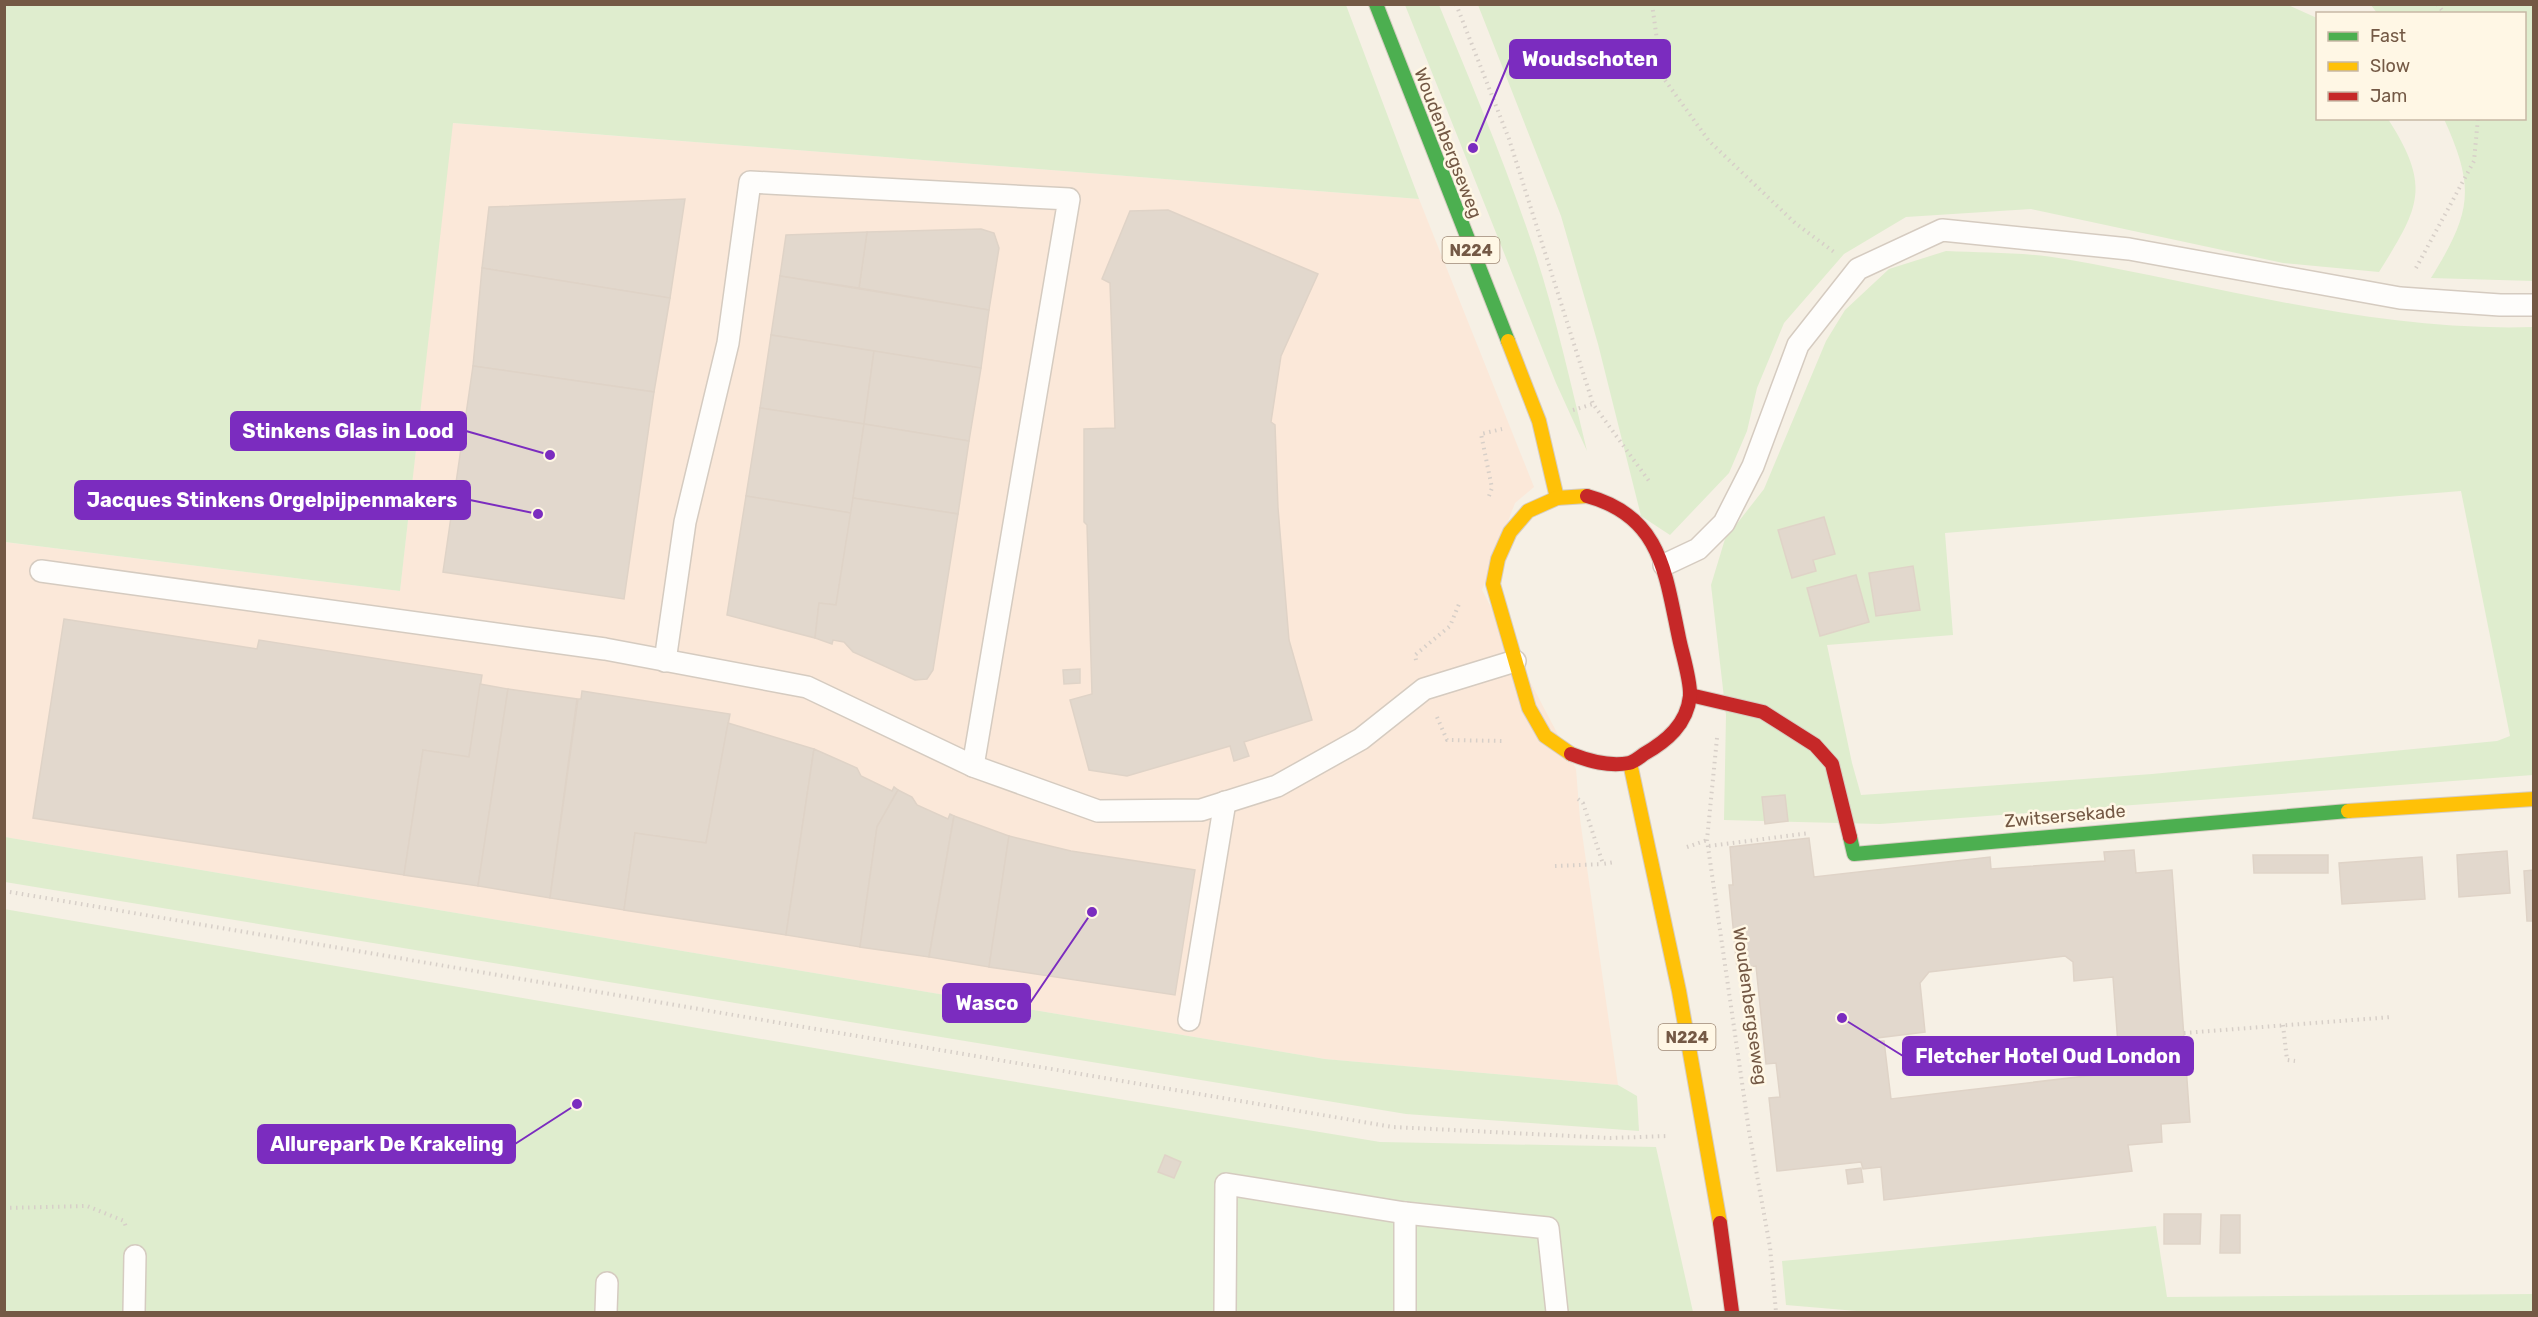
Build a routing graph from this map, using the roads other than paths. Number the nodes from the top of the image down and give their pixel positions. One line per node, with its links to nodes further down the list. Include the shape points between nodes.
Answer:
1 (1376, 4): 3 (main road, Woudenbergseweg / N224, via 1539,421)
2 (2534, 305): 4 (lane, via 2400,298 2129,249 1942,230 1858,269 1798,345 1753,466 1724,523 1698,549)
3 (1557, 498): 4 (main road, via 1587,496 1609,502 1632,517 1652,540); 7 (main road, via 1528,511 1510,532 1498,559 1493,584)
4 (1664, 565): 8 (main road)
5 (41, 572): 6 (lane, via 605,649)
6 (665, 661): 10 (lane, via 807,687); 10 (lane, via 685,522 728,343 750,182 1069,199)
7 (1515, 661): 9 (main road, via 1529,708 1545,736 1570,754 1594,763); 12 (lane, via 1424,689 1361,739 1277,786)
8 (1690, 695): 9 (main road, via 1681,723 1665,742); 11 (main road, Zwitsersekade, via 1763,712 1798,732 1832,764 1854,854 2286,815)
9 (1629, 763): 22 (main road, N224, via 1652,858 1705,1134 1726,1249)
10 (973, 766): 12 (lane, via 1098,811 1201,810)
11 (2534, 799)
12 (1225, 802): 13 (lane)
13 (1189, 1020)
14 (1405, 1214): 19 (lane, via 1226,1184); 20 (lane); 21 (lane, via 1548,1228)
15 (135, 1256): 17 (lane)
16 (607, 1283): 18 (lane)
17 (134, 1312)
18 (606, 1312)
19 (1225, 1312)
20 (1405, 1312)
21 (1557, 1312)
22 (1732, 1312)

